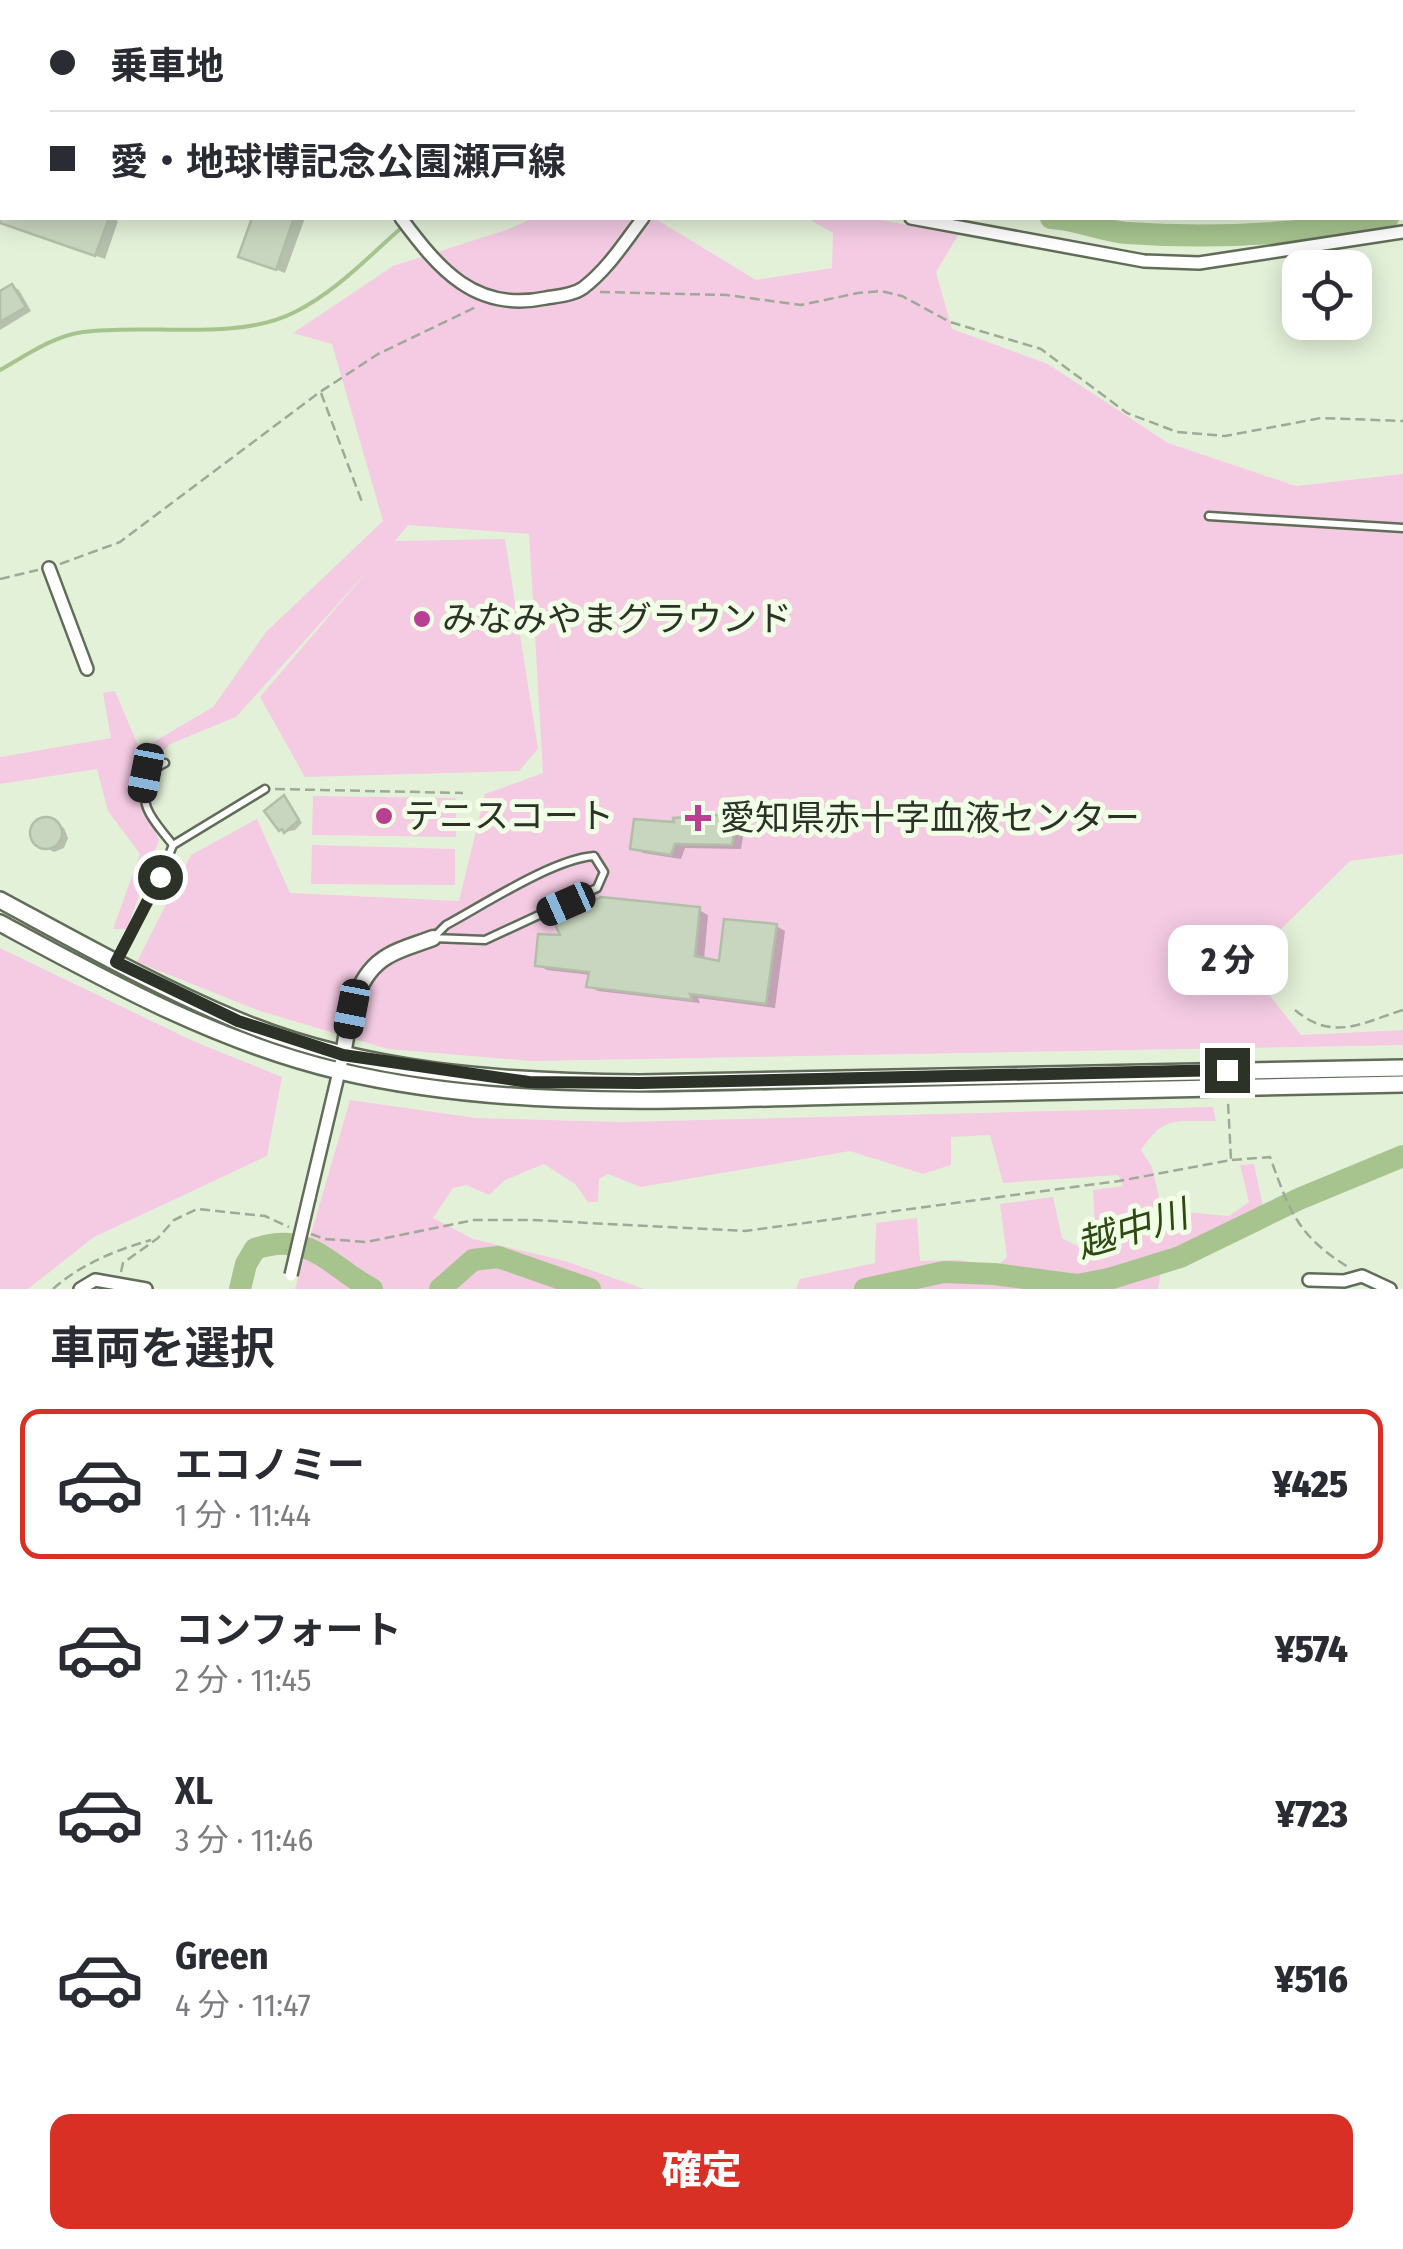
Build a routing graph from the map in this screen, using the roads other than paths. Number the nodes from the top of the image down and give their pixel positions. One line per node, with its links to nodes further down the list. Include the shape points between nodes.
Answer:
1 (403, 220): 2 (street, via 457,282 490,298 534,300 578,291 606,268)
2 (642, 220)
3 (922, 220): 4 (street, via 1144,261 1199,262)
4 (1403, 232)
5 (1209, 516): 6 (lane)
6 (1403, 528)
7 (49, 568): 8 (street)
8 (87, 669)
9 (165, 763): 11 (lane, via 146,773 142,797)
10 (264, 788): 11 (lane)
11 (172, 845): 15 (lane)
12 (0, 900): 15 (main road)
13 (0, 924): 16 (main road, via 154,1006 231,1038)
14 (432, 938): 14 (lane, via 576,858 594,856 604,872 597,888 485,940); 16 (street, via 386,956 366,976)
15 (116, 962): 16 (main road)
16 (342, 1063): 17 (main road, via 548,1083); 18 (main road, via 528,1098); 22 (street, bridge)
17 (1403, 1068)
18 (1403, 1084)
19 (1309, 1280): 23 (street, via 1362,1276)
20 (80, 1289): 21 (street, via 95,1280)
21 (146, 1289)
22 (287, 1289)
23 (1390, 1289)

